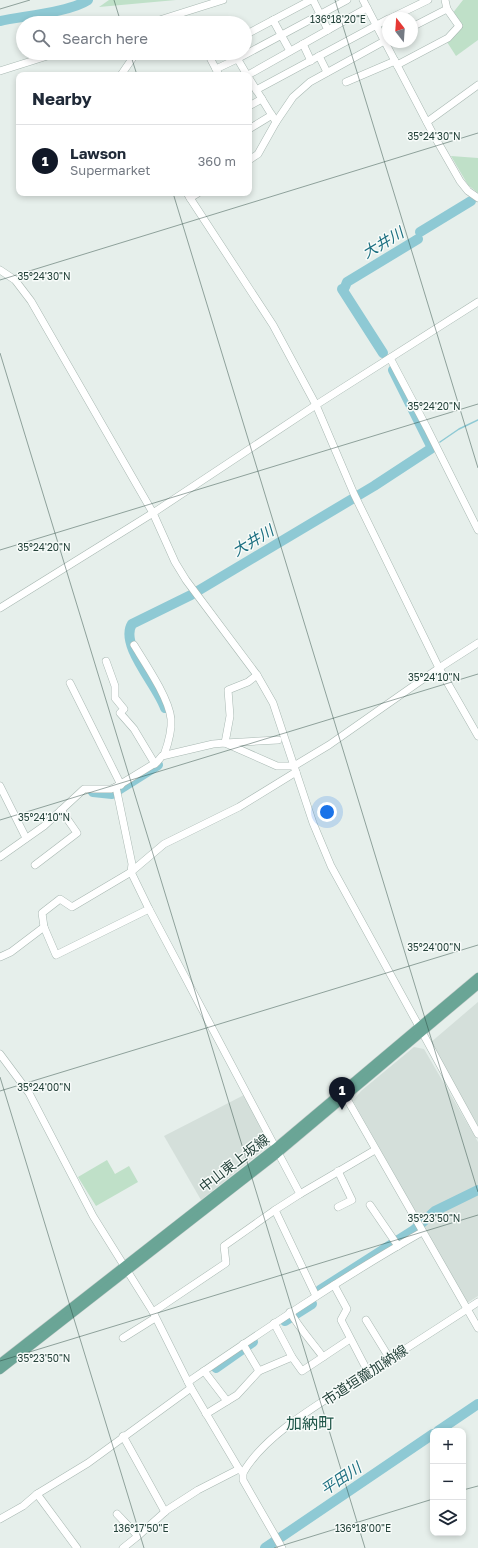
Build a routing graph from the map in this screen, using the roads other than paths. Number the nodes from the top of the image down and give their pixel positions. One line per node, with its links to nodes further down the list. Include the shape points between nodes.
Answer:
1 (223, 0): 10 (street)
2 (312, 0): 9 (street); 11 (street)
3 (347, 0): 9 (street)
4 (428, 0): 8 (street)
5 (444, 0): 7 (street)
6 (366, 3): 14 (street); 15 (street)
7 (447, 9): 13 (street); 31 (street, via 459,26 448,38)
8 (403, 12)
9 (320, 14): 15 (street); 18 (street)
10 (173, 16)
11 (272, 20): 16 (street); 18 (street)
12 (382, 22): 14 (street)
13 (418, 24)
14 (376, 25): 17 (street); 24 (street)
15 (328, 30): 20 (street)
16 (252, 31)
17 (382, 34)
18 (281, 36): 22 (street); 23 (street)
19 (382, 42): 37 (street)
20 (303, 44): 23 (street); 30 (street)
21 (389, 48): 31 (street)
22 (252, 49)
23 (290, 51): 36 (street)
24 (319, 56): 30 (street); 37 (street)
25 (35, 60): 32 (street)
26 (131, 60): 33 (street)
27 (211, 60): 34 (street)
28 (232, 60): 34 (street)
29 (238, 60): 35 (street)
30 (311, 60): 40 (street)
31 (396, 63): 38 (street); 44 (street)
32 (0, 71)
33 (123, 72)
34 (218, 72)
35 (244, 72)
36 (252, 72)
37 (327, 72): 43 (street, via 310,82 293,97)
38 (346, 82)
39 (478, 84): 44 (street)
40 (253, 87): 41 (street)
41 (262, 98): 42 (street); 43 (street)
42 (252, 104)
43 (274, 119): 45 (street); 46 (street, via 258,154)
44 (427, 122): 48 (street, via 460,181)
45 (252, 128)
46 (252, 158)
47 (189, 196): 52 (street, via 273,325)
48 (478, 198)
49 (0, 270): 53 (street, via 15,280 31,301)
50 (478, 302): 51 (street)
51 (390, 358): 52 (street); 54 (street)
52 (316, 405): 53 (street); 59 (street, via 355,496)
53 (153, 513): 55 (street); 60 (street, via 175,562 195,593)
54 (478, 530)
55 (0, 608)
56 (478, 643): 59 (street)
57 (134, 645): 65 (street, via 168,706 171,719)
58 (106, 661): 66 (street, via 115,686 115,698 124,709 120,713 134,729)
59 (439, 668): 62 (street); 67 (street)
60 (257, 675): 64 (street, via 248,682 228,690 230,716); 67 (street, via 273,702)
61 (70, 683): 69 (street, via 94,728)
62 (478, 736)
63 (278, 740): 64 (street)
64 (225, 743): 65 (street); 67 (street, via 277,766)
65 (164, 755): 66 (street)
66 (155, 764): 69 (street)
67 (295, 769): 74 (street, via 239,807 164,844); 80 (street, via 331,866)
68 (0, 786): 71 (street)
69 (118, 788): 70 (street, via 84,789); 74 (street, via 132,864)
70 (61, 810): 71 (street); 73 (street, via 77,833)
71 (26, 838): 72 (street)
72 (0, 857)
73 (36, 865)
74 (131, 872): 75 (street); 76 (street, via 72,907 60,899 42,913)
75 (148, 908): 76 (street, via 56,955); 85 (street)
76 (44, 928): 77 (street)
77 (0, 957)
78 (478, 977): 80 (main road, 中山東上坂線)
79 (478, 985): 80 (main road, 中山東上坂線)
80 (420, 1031): 82 (main road, 中山東上坂線); 83 (street)
81 (0, 1054): 93 (street, via 29,1093 93,1216)
82 (344, 1095): 84 (street); 85 (main road, 中山東上坂線)
83 (478, 1134)
84 (375, 1150): 86 (street); 91 (street)
85 (276, 1151): 87 (street); 93 (main road, 中山東上坂線)
86 (338, 1172): 87 (street); 89 (street, via 352,1200)
87 (300, 1194): 90 (street)
88 (370, 1205): 92 (street)
89 (338, 1208)
90 (275, 1210): 95 (street); 99 (street, via 224,1246 226,1262)
91 (420, 1228): 92 (street); 97 (street)
92 (397, 1243): 94 (street)
93 (126, 1267): 99 (street); 109 (main road, 中山東上坂線); 110 (main road, 中山東上坂線)
94 (334, 1285): 95 (street); 104 (street, via 348,1309 341,1320)
95 (316, 1296): 98 (street)
96 (478, 1302): 97 (street, 市道垣籠加納線)
97 (467, 1309): 102 (street); 108 (street, 市道垣籠加納線)
98 (290, 1312): 101 (street); 107 (street, via 299,1328)
99 (154, 1315): 103 (street); 114 (street)
100 (366, 1320): 108 (street)
101 (274, 1323): 105 (street); 106 (street)
102 (478, 1328)
103 (123, 1338)
104 (350, 1339): 107 (street); 113 (street)
105 (243, 1344): 111 (street); 112 (street)
106 (292, 1357): 107 (street, via 302,1371); 112 (street)
107 (323, 1357)
108 (390, 1359): 113 (street, 市道垣籠加納線)
109 (0, 1363)
110 (0, 1370)
111 (204, 1371): 114 (street); 115 (street)
112 (259, 1371): 115 (street, via 237,1396)
113 (368, 1372): 118 (street, 市道垣籠加納線, via 282,1430)
114 (190, 1385): 116 (street); 117 (street)
115 (227, 1400): 116 (street)
116 (206, 1414): 118 (street)
117 (123, 1436): 119 (street, via 88,1463); 120 (street)
118 (241, 1471): 120 (street, via 198,1490); 126 (street, via 243,1480)
119 (37, 1494): 122 (street, via 23,1506); 124 (street)
120 (165, 1512): 123 (street)
121 (117, 1514): 123 (street)
122 (0, 1518)
123 (138, 1536): 125 (street)
124 (77, 1548)
125 (123, 1548)
126 (282, 1548)

